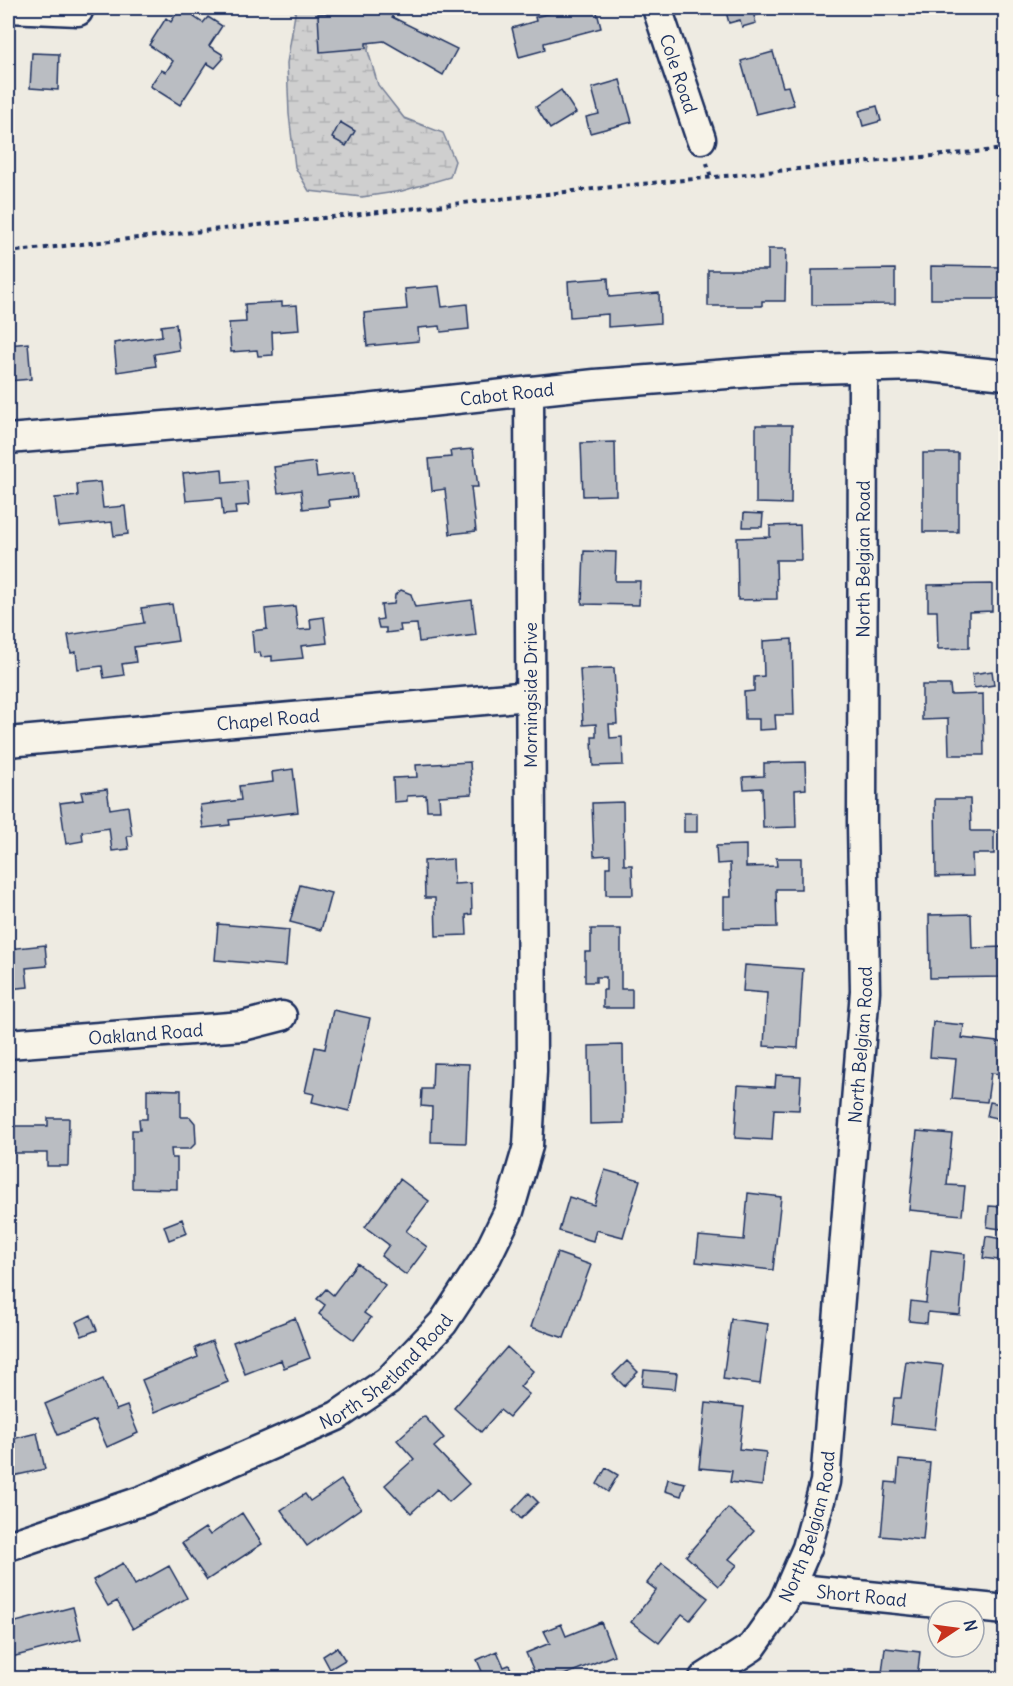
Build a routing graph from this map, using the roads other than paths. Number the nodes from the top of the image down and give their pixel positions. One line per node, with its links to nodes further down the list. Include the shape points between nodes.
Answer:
1 (8, 8): 3 (street)
2 (657, 8): 4 (street, Cole Road)
3 (78, 11)
4 (701, 139)
5 (863, 368): 6 (street, Cabot Road, via 917,366); 7 (street, Cabot Road, via 780,370); 15 (street, North Belgian Road, via 864,991 825,1482 807,1548)
6 (1005, 375)
7 (529, 391): 8 (street, Cabot Road, via 357,410); 9 (street, Morningside Drive)
8 (8, 439)
9 (530, 696): 10 (street, Chapel Road); 11 (street, Morningside Drive)
10 (8, 742)
11 (531, 999): 14 (street, North Shetland Road, via 528,1146 508,1211 487,1256 443,1323 388,1381 337,1416 144,1500)
12 (282, 1016): 13 (street, Oakland Road, via 243,1026)
13 (8, 1044)
14 (8, 1546)
15 (790, 1588): 16 (street, Short Road); 17 (street, North Belgian Road, via 752,1647)
16 (1005, 1610)
17 (704, 1678)

